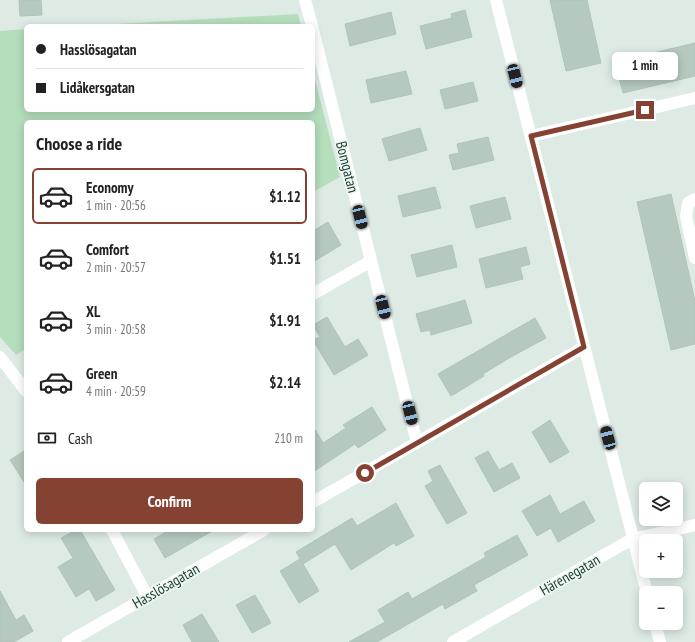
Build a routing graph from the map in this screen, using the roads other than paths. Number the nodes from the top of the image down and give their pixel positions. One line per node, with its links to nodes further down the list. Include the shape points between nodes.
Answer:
1 (305, 0): 3 (street)
2 (496, 0): 6 (street)
3 (311, 24)
4 (315, 38): 9 (street, Bomgatan)
5 (695, 98): 6 (street)
6 (531, 136): 11 (street)
7 (695, 199): 8 (street, via 688,203 686,216)
8 (695, 258)
9 (371, 261): 10 (street); 14 (street, Bomgatan)
10 (315, 293)
11 (584, 347): 14 (street); 19 (street)
12 (0, 358): 13 (street)
13 (24, 388)
14 (417, 443): 15 (street)
15 (315, 501)
16 (695, 525): 19 (street, Härenegatan)
17 (113, 532): 21 (street)
18 (260, 532): 21 (street, Hasslösagatan)
19 (632, 539): 20 (street); 24 (street, Härenegatan)
20 (645, 586)
21 (147, 596): 23 (street, Hasslösagatan)
22 (657, 630): 25 (street)
23 (68, 642)
24 (453, 642)
25 (660, 642)

